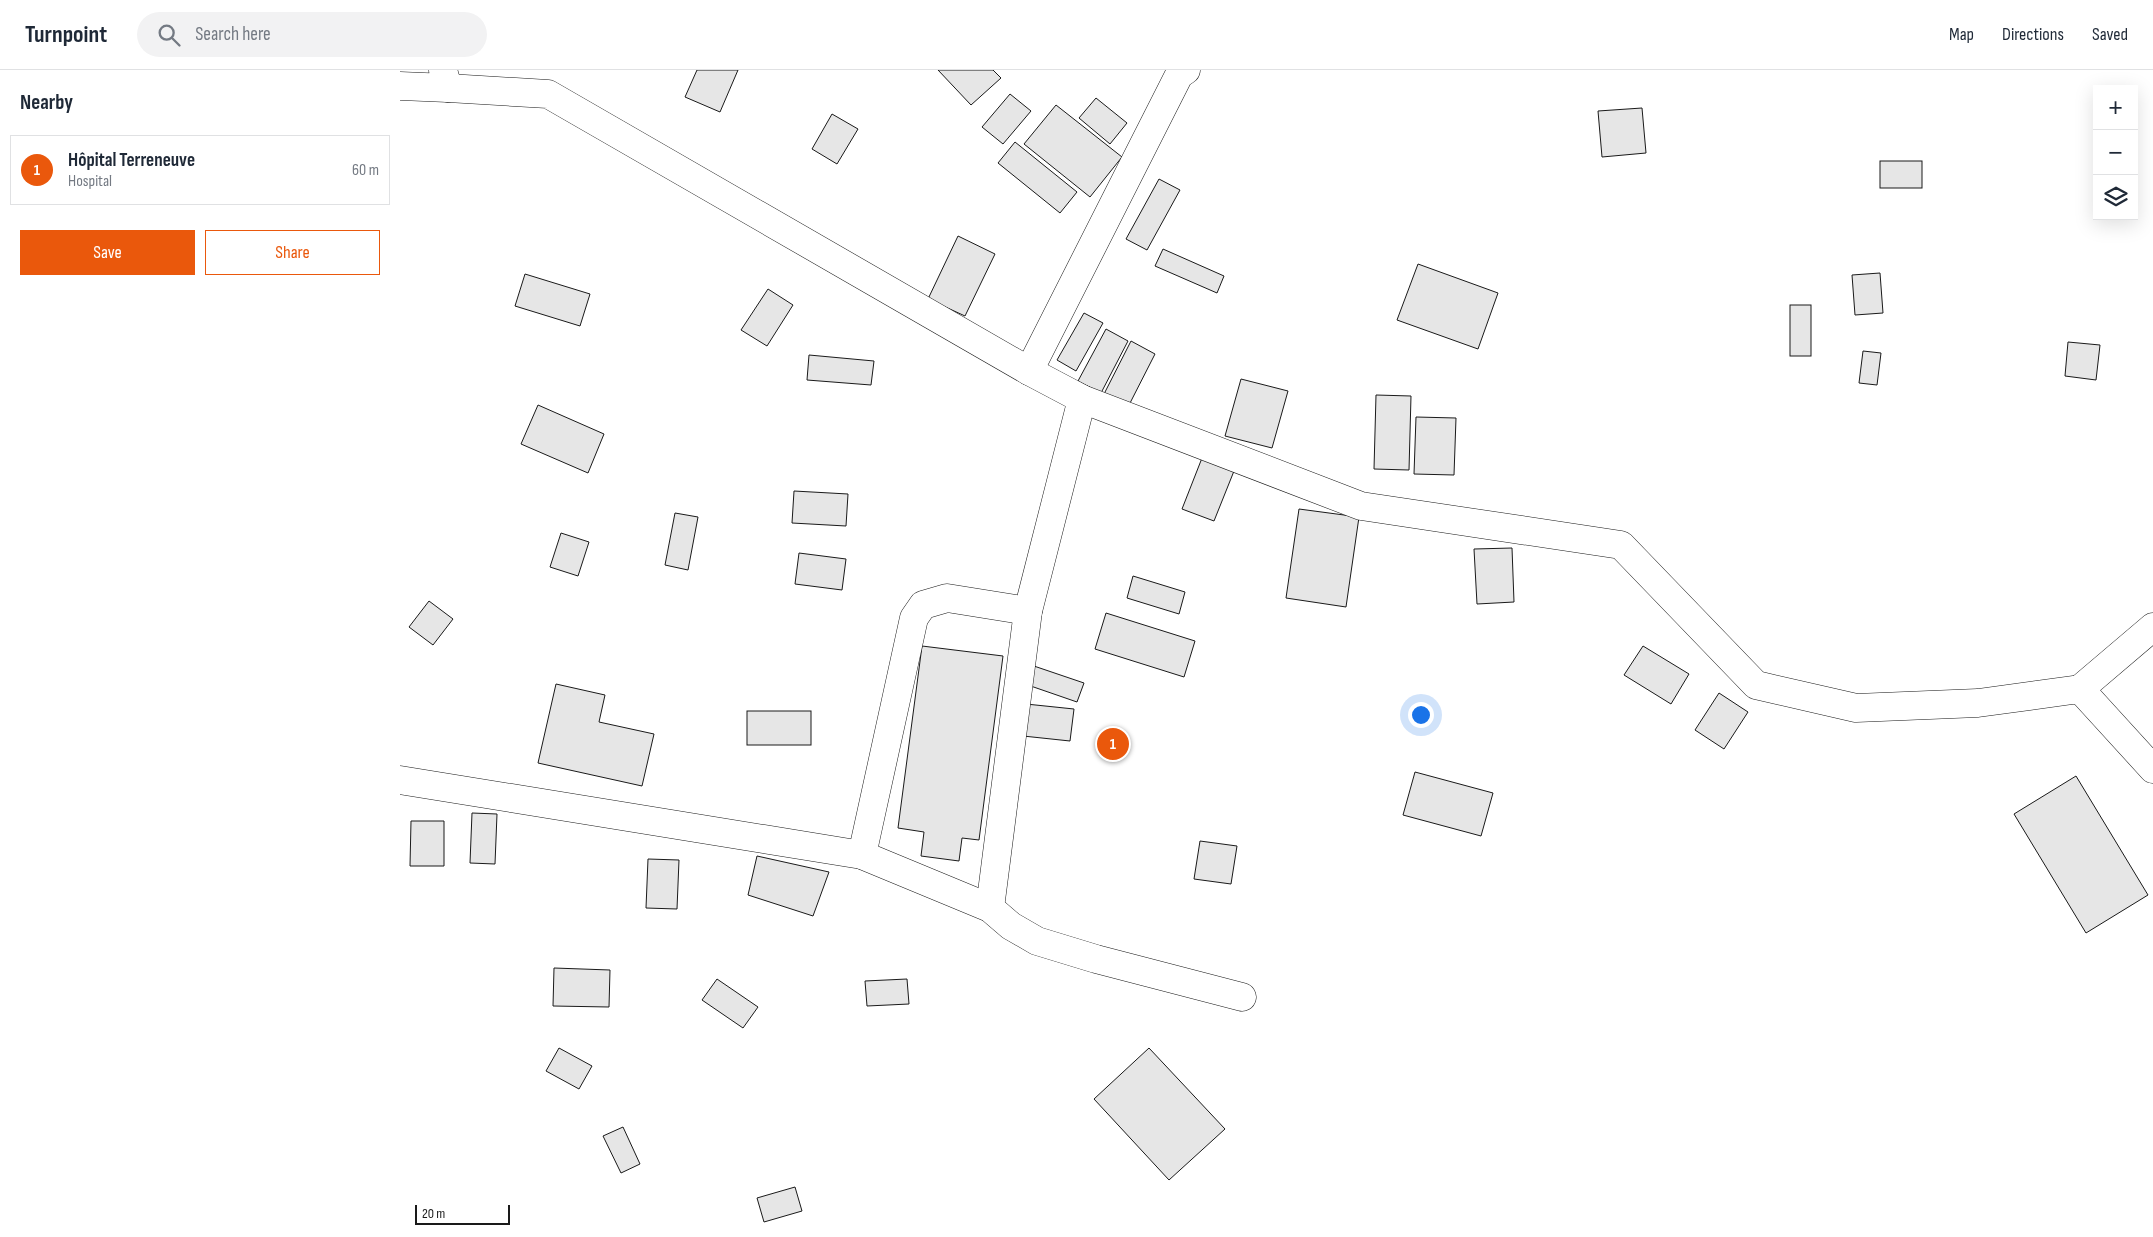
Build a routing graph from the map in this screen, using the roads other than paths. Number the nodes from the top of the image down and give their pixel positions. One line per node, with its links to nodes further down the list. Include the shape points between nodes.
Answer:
1 (1186, 70): 4 (street, via 1179,75)
2 (445, 79): 3 (street); 4 (street, via 548,94)
3 (400, 86)
4 (1029, 371): 5 (street)
5 (1082, 399): 6 (street); 8 (street, via 1361,506 1621,545 1756,685 1856,708 1978,703)
6 (1028, 611): 11 (street, via 947,598 923,604 914,618); 12 (street)
7 (2153, 627): 8 (street)
8 (2080, 689): 9 (street)
9 (2153, 769)
10 (400, 780): 11 (street)
11 (862, 855): 12 (street)
12 (990, 908): 13 (street, via 1011,926 1037,941)
13 (1242, 997)

